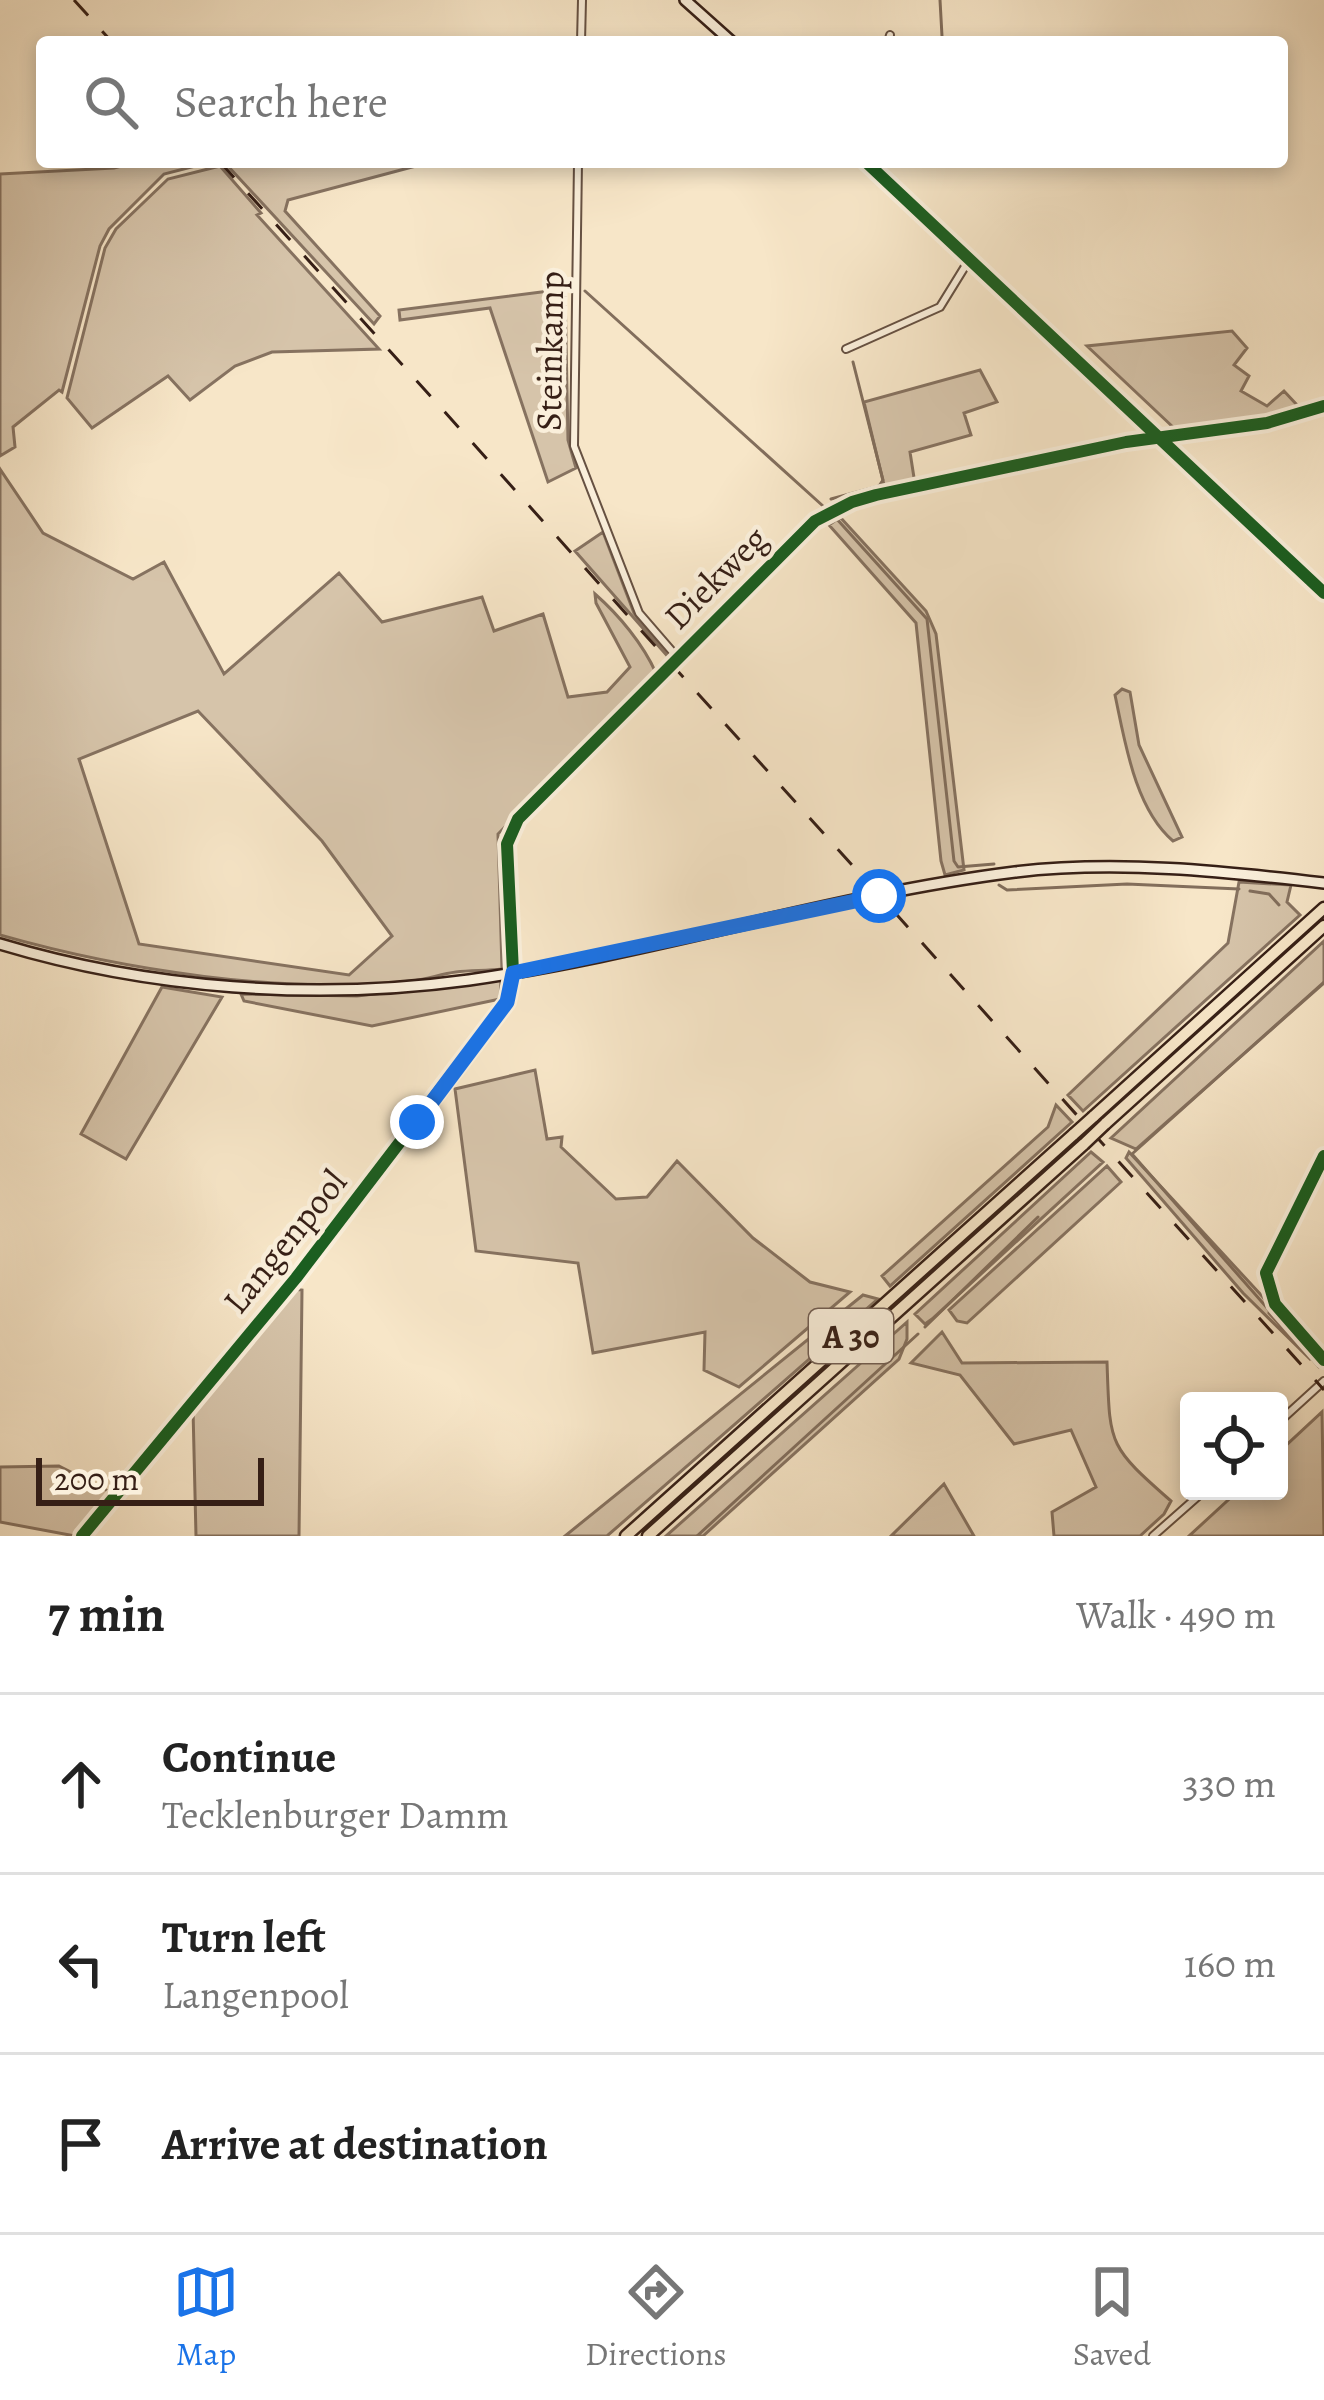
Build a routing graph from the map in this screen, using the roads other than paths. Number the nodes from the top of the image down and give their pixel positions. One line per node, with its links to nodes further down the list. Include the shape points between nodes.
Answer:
1 (582, 0): 3 (street)
2 (685, 0): 4 (main road)
3 (581, 36)
4 (725, 36)
5 (578, 168): 12 (street, Steinkamp, via 574,446 639,614)
6 (872, 168): 7 (main road)
7 (970, 258): 8 (street, via 940,307); 10 (main road)
8 (846, 350)
9 (1324, 406): 10 (street, Diekweg)
10 (1160, 438): 11 (main road); 12 (street, Diekweg, via 831,511)
11 (1324, 592)
12 (677, 657): 17 (street, Diekweg, via 518,820 506,859)
13 (1324, 883): 17 (main road, via 1138,868 1017,872)
14 (1324, 908): 18 (highway, A 30, bridge)
15 (1324, 926): 18 (highway, A 30, bridge)
16 (0, 944): 17 (main road, via 121,972 292,990)
17 (513, 973): 22 (street, Langenpool, via 507,1002 417,1122)
18 (1079, 1139): 23 (highway, A 30); 24 (highway, A 30)
19 (1324, 1381): 20 (street)
20 (1288, 1414)
21 (1194, 1500): 25 (street)
22 (82, 1536)
23 (626, 1536)
24 (648, 1536)
25 (1153, 1536)

